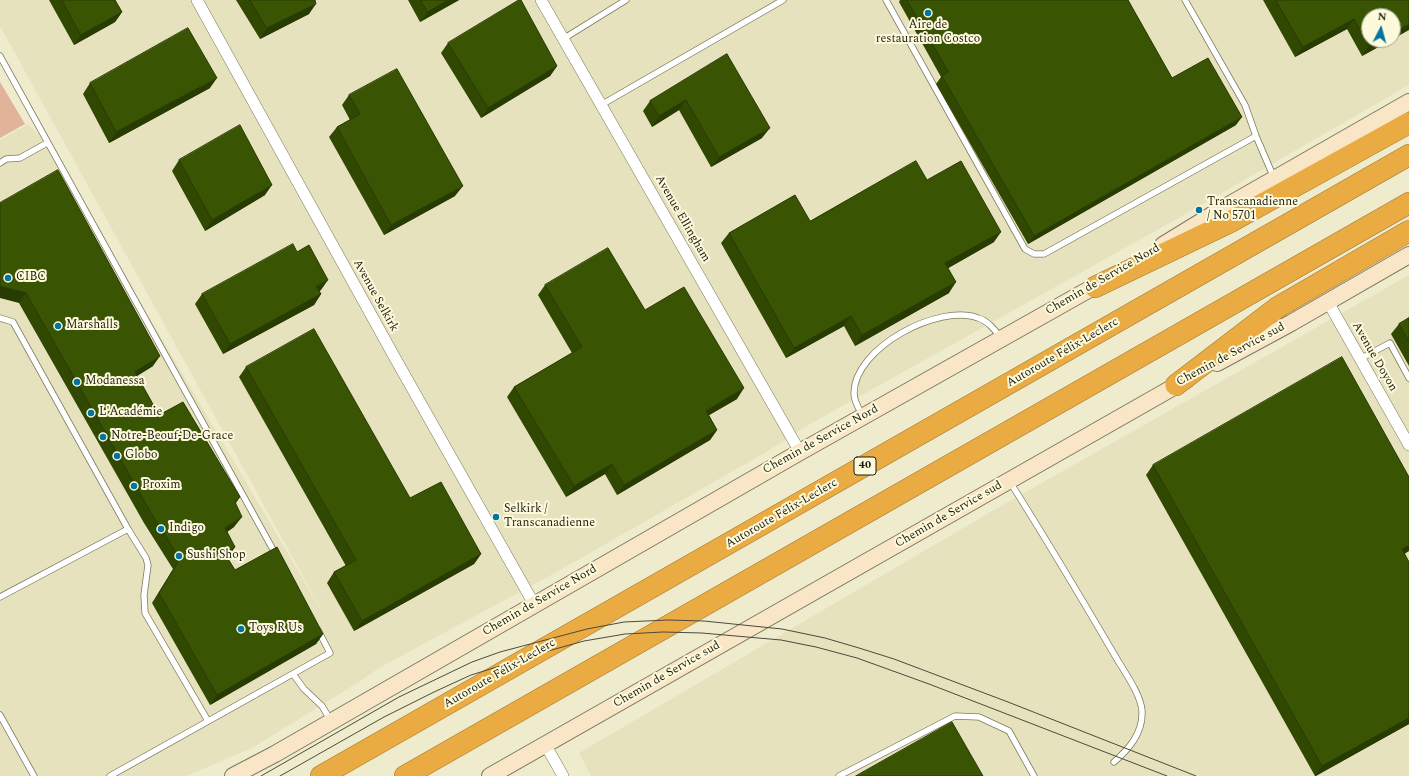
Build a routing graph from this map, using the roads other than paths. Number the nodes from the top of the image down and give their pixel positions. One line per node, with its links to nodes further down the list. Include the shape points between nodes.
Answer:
1 (197, 0): 34 (street, Avenue Selkirk)
2 (541, 0): 7 (street, Avenue Ellingham)
3 (626, 0): 7 (lane)
4 (783, 0): 10 (lane)
5 (886, 0): 12 (lane, via 1025,249 1034,254 1044,254)
6 (1185, 0): 12 (lane, via 1245,105)
7 (563, 39): 10 (street, Avenue Ellingham)
8 (0, 56): 13 (lane)
9 (1409, 102): 16 (main road, Chemin de Service Nord)
10 (601, 105): 29 (street, Avenue Ellingham)
11 (1409, 124): 20 (highway, via 1230,222)
12 (1256, 136): 16 (lane)
13 (47, 143): 15 (lane, via 20,158 6,159); 32 (lane)
14 (1409, 156): 45 (highway, Autoroute Félix-Leclerc / 40)
15 (0, 163)
16 (1274, 179): 20 (main road, Chemin de Service Nord)
17 (1409, 203): 46 (highway)
18 (1409, 231): 26 (highway, via 1278,307)
19 (1409, 255): 21 (main road, Chemin de Service sud)
20 (1095, 287): 23 (main road, Chemin de Service Nord)
21 (1328, 302): 24 (street, Avenue Doyon); 26 (main road, Chemin de Service sud)
22 (0, 318): 31 (lane, via 13,322)
23 (1001, 338): 27 (main road, Chemin de Service Nord); 27 (lane, via 992,326 980,318 959,315 930,320 901,334 883,346 868,361 858,378 855,400)
24 (1360, 359): 25 (lane, via 1390,343); 28 (street, Avenue Doyon)
25 (1409, 378)
26 (1176, 385): 30 (main road, Chemin de Service sud)
27 (863, 416): 29 (main road, Chemin de Service Nord)
28 (1409, 445)
29 (800, 452): 34 (main road, Chemin de Service Nord)
30 (1009, 480): 40 (main road, Chemin de Service sud); 41 (lane, via 1140,702 1142,717 1138,734)
31 (128, 529): 33 (lane); 38 (lane, via 148,565 144,595 145,613)
32 (280, 562)
33 (0, 597)
34 (534, 604): 39 (main road, Chemin de Service Nord)
35 (315, 625): 36 (lane, via 330,653)
36 (294, 674): 38 (lane); 39 (lane, via 304,689 322,706)
37 (0, 715): 42 (lane)
38 (208, 721): 43 (lane)
39 (331, 721): 44 (main road, Chemin de Service Nord)
40 (545, 744): 47 (main road, Chemin de Service sud); 48 (street)
41 (1114, 762)
42 (34, 776)
43 (110, 776)
44 (233, 776)
45 (321, 776)
46 (405, 776)
47 (490, 776)
48 (563, 776)
49 (839, 776): 50 (lane, via 955,716 979,718 1009,731)
50 (1034, 776)

